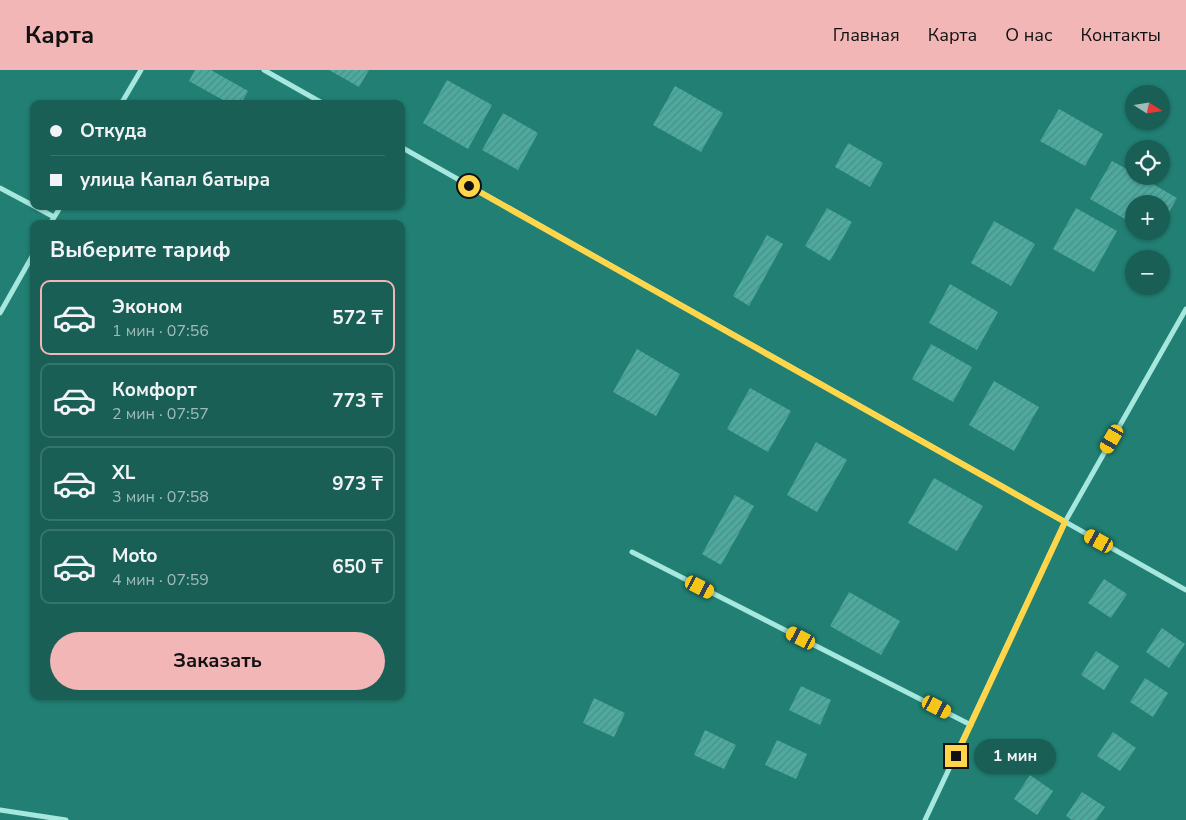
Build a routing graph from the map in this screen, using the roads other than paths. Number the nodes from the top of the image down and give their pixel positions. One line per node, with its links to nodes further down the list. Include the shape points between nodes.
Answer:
1 (141, 70): 3 (street)
2 (264, 70): 4 (street)
3 (123, 100)
4 (317, 100)
5 (405, 150): 17 (street)
6 (0, 188): 7 (street)
7 (30, 204)
8 (41, 210): 10 (street)
9 (58, 210): 10 (street)
10 (54, 217): 11 (street)
11 (52, 220)
12 (30, 260): 14 (street)
13 (1186, 309): 15 (street)
14 (0, 313)
15 (1179, 323): 16 (street); 17 (street)
16 (1186, 327)
17 (1065, 522): 19 (street); 20 (street)
18 (632, 552): 20 (street)
19 (1186, 590)
20 (971, 725): 23 (street)
21 (0, 810): 22 (street)
22 (66, 820)
23 (925, 820)

